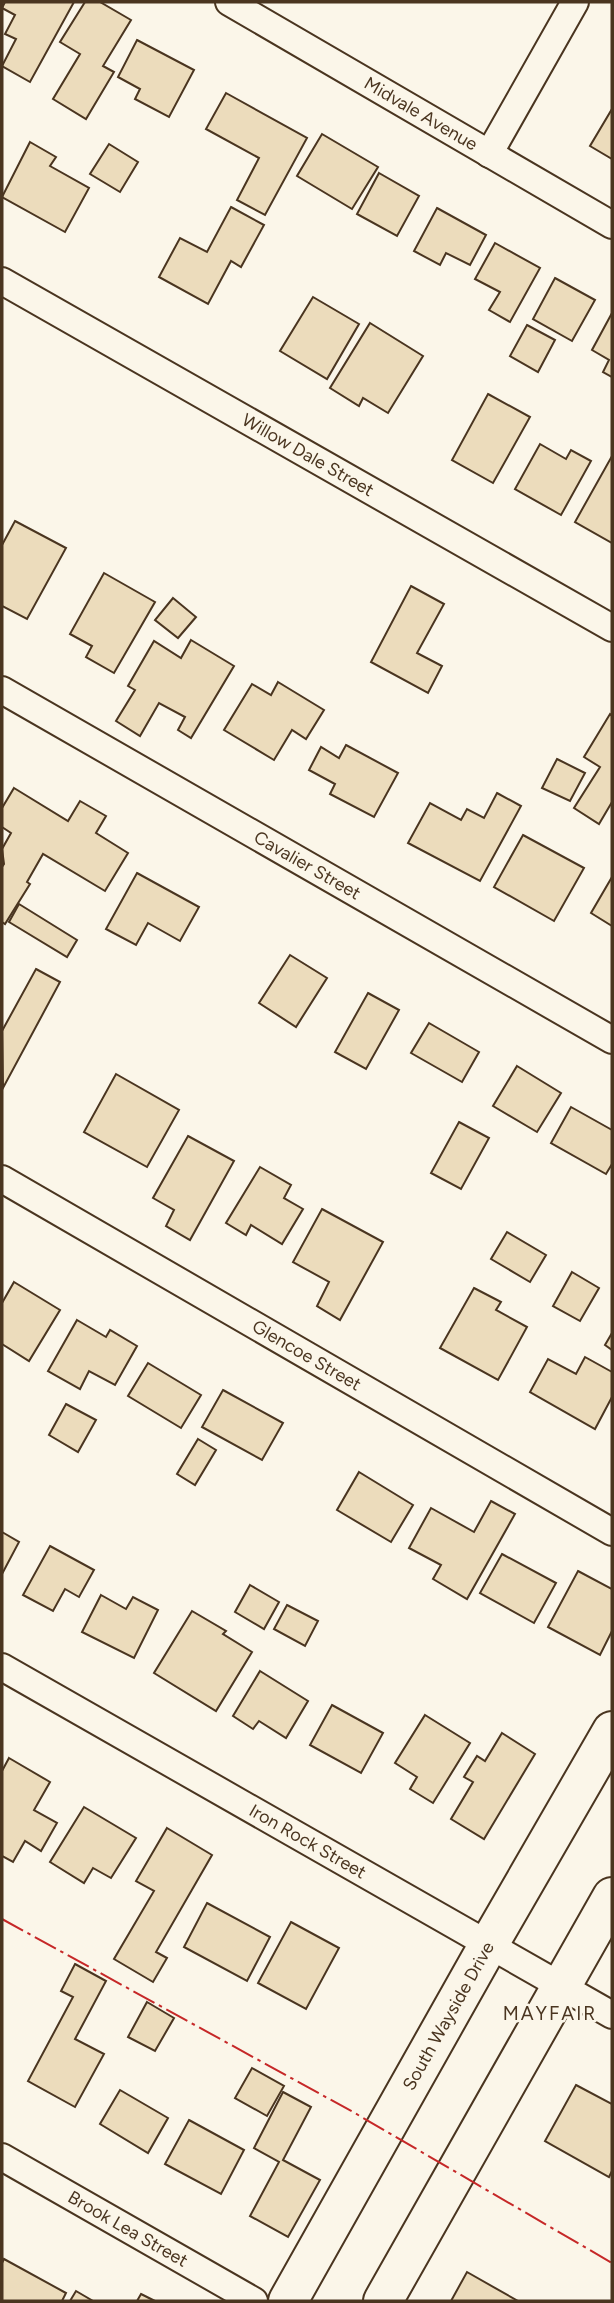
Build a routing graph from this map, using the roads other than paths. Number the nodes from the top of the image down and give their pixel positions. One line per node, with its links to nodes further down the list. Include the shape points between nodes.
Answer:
1 (229, 2): 3 (street, Midvale Avenue)
2 (575, 2): 3 (street)
3 (489, 154): 4 (street, Midvale Avenue)
4 (612, 225)
5 (2, 281): 6 (street, Willow Dale Street)
6 (612, 628)
7 (2, 690): 8 (street, Cavalier Street)
8 (612, 1040)
9 (2, 1179): 10 (street, Glencoe Street)
10 (612, 1532)
11 (2, 1667): 14 (street, Iron Rock Street)
12 (612, 1731): 14 (main road, South Wayside Drive)
13 (612, 1897): 15 (main road)
14 (489, 1944): 15 (street, Iron Rock Street); 19 (main road, South Wayside Drive)
15 (562, 1986): 16 (street, Iron Rock Street); 20 (main road)
16 (612, 2015)
17 (2, 2157): 18 (street, Brook Lea Street)
18 (254, 2301)
19 (288, 2301)
20 (383, 2301)

